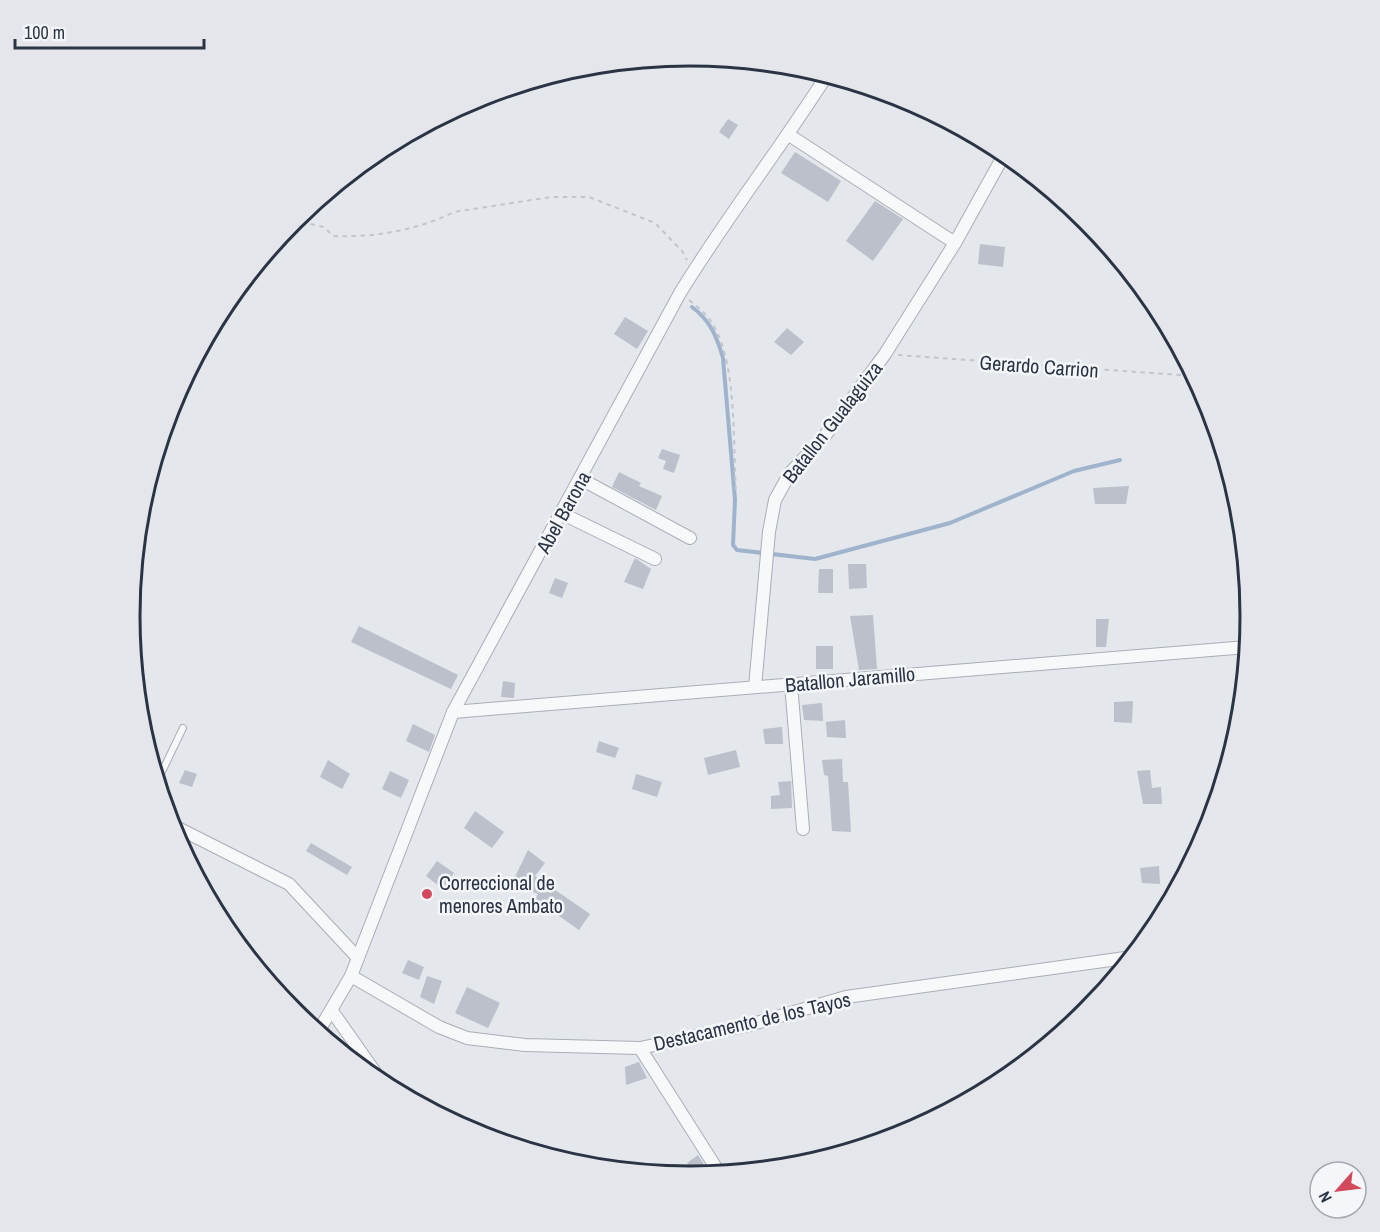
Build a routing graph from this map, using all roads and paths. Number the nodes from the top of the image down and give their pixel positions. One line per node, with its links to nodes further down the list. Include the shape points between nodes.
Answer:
1 (822, 83): 2 (street, Abel Barona)
2 (789, 135): 5 (street); 7 (street, Abel Barona)
3 (1000, 162): 5 (street, Batallon Gualaguiza)
4 (305, 223): 6 (path, via 324,227 333,236 366,237 441,219 454,212 551,196 589,197 655,222 682,251)
5 (955, 243): 8 (street, Batallon Gualaguiza)
6 (691, 268)
7 (680, 293): 10 (street, Abel Barona); 11 (path, via 709,318 725,353)
8 (885, 354): 9 (path, Gerardo Carrion); 17 (street, Batallon Gualaguiza, via 824,437 790,473 775,500)
9 (1184, 375)
10 (581, 479): 12 (street, Abel Barona); 13 (street)
11 (736, 494)
12 (561, 513): 14 (street); 18 (street, Abel Barona)
13 (690, 538)
14 (655, 558)
15 (1239, 648): 16 (street, Batallon Jaramillo)
16 (790, 684): 17 (street, Batallon Jaramillo); 21 (street)
17 (756, 687): 18 (street, Batallon Jaramillo)
18 (453, 712): 23 (street, Abel Barona)
19 (183, 728): 20 (lane)
20 (163, 772)
21 (803, 829)
22 (184, 831): 23 (street, via 289,884)
23 (358, 958): 25 (street, Abel Barona)
24 (1120, 959): 28 (street, Destacamento de los Tayos, via 846,998 749,1025)
25 (351, 976): 26 (street, Abel Barona); 28 (street, Destacamento de los Tayos, via 439,1027 467,1038 525,1045)
26 (332, 1011): 27 (street, Abel Barona); 29 (street)
27 (321, 1024)
28 (640, 1048): 30 (street)
29 (367, 1061)
30 (715, 1165)

